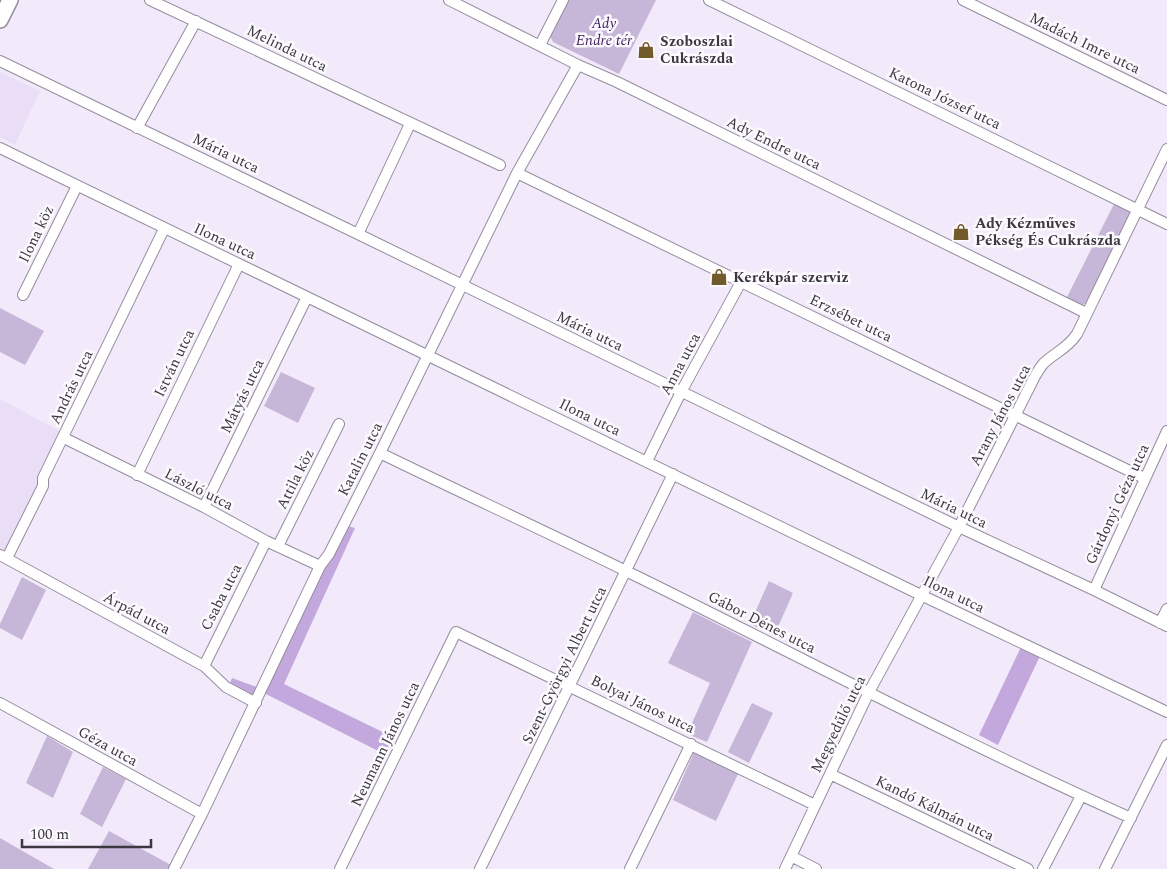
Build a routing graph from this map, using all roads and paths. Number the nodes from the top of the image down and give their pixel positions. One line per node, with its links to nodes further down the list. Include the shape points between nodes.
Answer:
1 (10, 0): 7 (main road)
2 (150, 0): 8 (street, Melinda utca)
3 (450, 0): 9 (street, Ady Endre utca)
4 (563, 0): 9 (street)
5 (709, 0): 20 (street, Katona József utca)
6 (963, 0): 12 (street, Madách Imre utca)
7 (0, 20)
8 (196, 21): 13 (street, Melinda utca); 14 (street)
9 (540, 45): 11 (street, Ady Endre utca)
10 (0, 61): 14 (street, Mária utca)
11 (578, 64): 18 (street, Katalin utca); 29 (street, Ady Endre utca)
12 (1167, 100)
13 (410, 124): 17 (street, Melinda utca); 23 (street)
14 (137, 128): 23 (street, Mária utca)
15 (0, 148): 19 (street, Ilona utca)
16 (1167, 149): 20 (street, Arany János utca)
17 (500, 165)
18 (517, 173): 25 (street, Erzsébet utca); 26 (street, Katalin utca)
19 (77, 186): 22 (street, Ilona utca); 27 (street, Ilona köz)
20 (1138, 209): 21 (street, Katona József utca); 29 (street, Arany János utca)
21 (1167, 224)
22 (164, 228): 24 (street, Ilona utca); 35 (street, András utca)
23 (358, 234): 26 (street, Mária utca)
24 (239, 264): 28 (street, Ilona utca); 38 (street, István utca)
25 (740, 282): 31 (street, Anna utca); 32 (street, Erzsébet utca)
26 (462, 285): 30 (street, Katalin utca); 31 (street, Mária utca)
27 (23, 295)
28 (307, 297): 30 (street, Ilona utca); 41 (street, Mátyás utca)
29 (1086, 313): 32 (street, Arany János utca, via 1071,343 1043,364)
30 (428, 355): 36 (street, Katalin utca); 37 (street, Ilona utca)
31 (681, 392): 37 (street, Anna utca); 42 (street, Mária utca)
32 (1016, 414): 40 (street, Erzsébet utca); 42 (street, Arany János utca)
33 (340, 424): 44 (street, Attila köz)
34 (1167, 431): 40 (street, Gárdonyi Géza utca)
35 (64, 438): 38 (street, László utca); 45 (street, András utca, via 43,478 43,486)
36 (380, 454): 46 (street, Katalin utca); 47 (street, Gábor Dénes utca)
37 (647, 461): 39 (street, Ilona utca)
38 (137, 474): 41 (street, László utca)
39 (673, 474): 47 (street, Szent-Györgyi Albert utca); 49 (street, Ilona utca)
40 (1144, 478): 48 (street, Gárdonyi Géza utca)
41 (204, 507): 43 (street, László utca)
42 (959, 527): 48 (street, Mária utca); 49 (street, Arany János utca)
43 (266, 541): 44 (street, László utca); 53 (street, Csaba utca)
44 (278, 546): 46 (street, László utca)
45 (3, 557): 53 (street, Árpád utca)
46 (320, 566): 57 (street, Katalin utca)
47 (626, 571): 54 (street, Szent-Györgyi Albert utca); 55 (street, Gábor Dénes utca)
48 (1094, 590): 51 (street, Mária utca)
49 (923, 596): 55 (street, Megyedűlő utca); 58 (street, Ilona utca)
50 (1167, 609): 51 (street)
51 (1164, 624)
52 (456, 632): 54 (street, Bolyai János utca); 68 (street, Neumann János utca)
53 (204, 666): 57 (street, Árpád utca, via 226,687)
54 (570, 686): 59 (street, Bolyai János utca); 69 (street, Szent-Györgyi Albert utca)
55 (869, 692): 61 (street, Megyedűlő utca); 62 (street, Gábor Dénes utca)
56 (0, 703): 64 (street, Géza utca)
57 (256, 703): 64 (street, Katalin utca)
58 (1167, 712)
59 (691, 744): 63 (street, Bolyai János utca); 70 (street)
60 (1167, 745): 65 (street)
61 (830, 774): 63 (street, Megyedűlő utca); 73 (street, Kandó Kálmán utca)
62 (1081, 796): 65 (street, Gábor Dénes utca); 74 (street)
63 (815, 805): 66 (street, Megyedűlő utca)
64 (202, 814): 67 (street, Katalin utca)
65 (1131, 818): 75 (street)
66 (791, 856): 71 (street, Megyedűlő utca); 72 (street)
67 (174, 869)
68 (340, 869)
69 (480, 869)
70 (630, 869)
71 (785, 869)
72 (816, 869)
73 (1028, 869)
74 (1043, 869)
75 (1105, 869)

